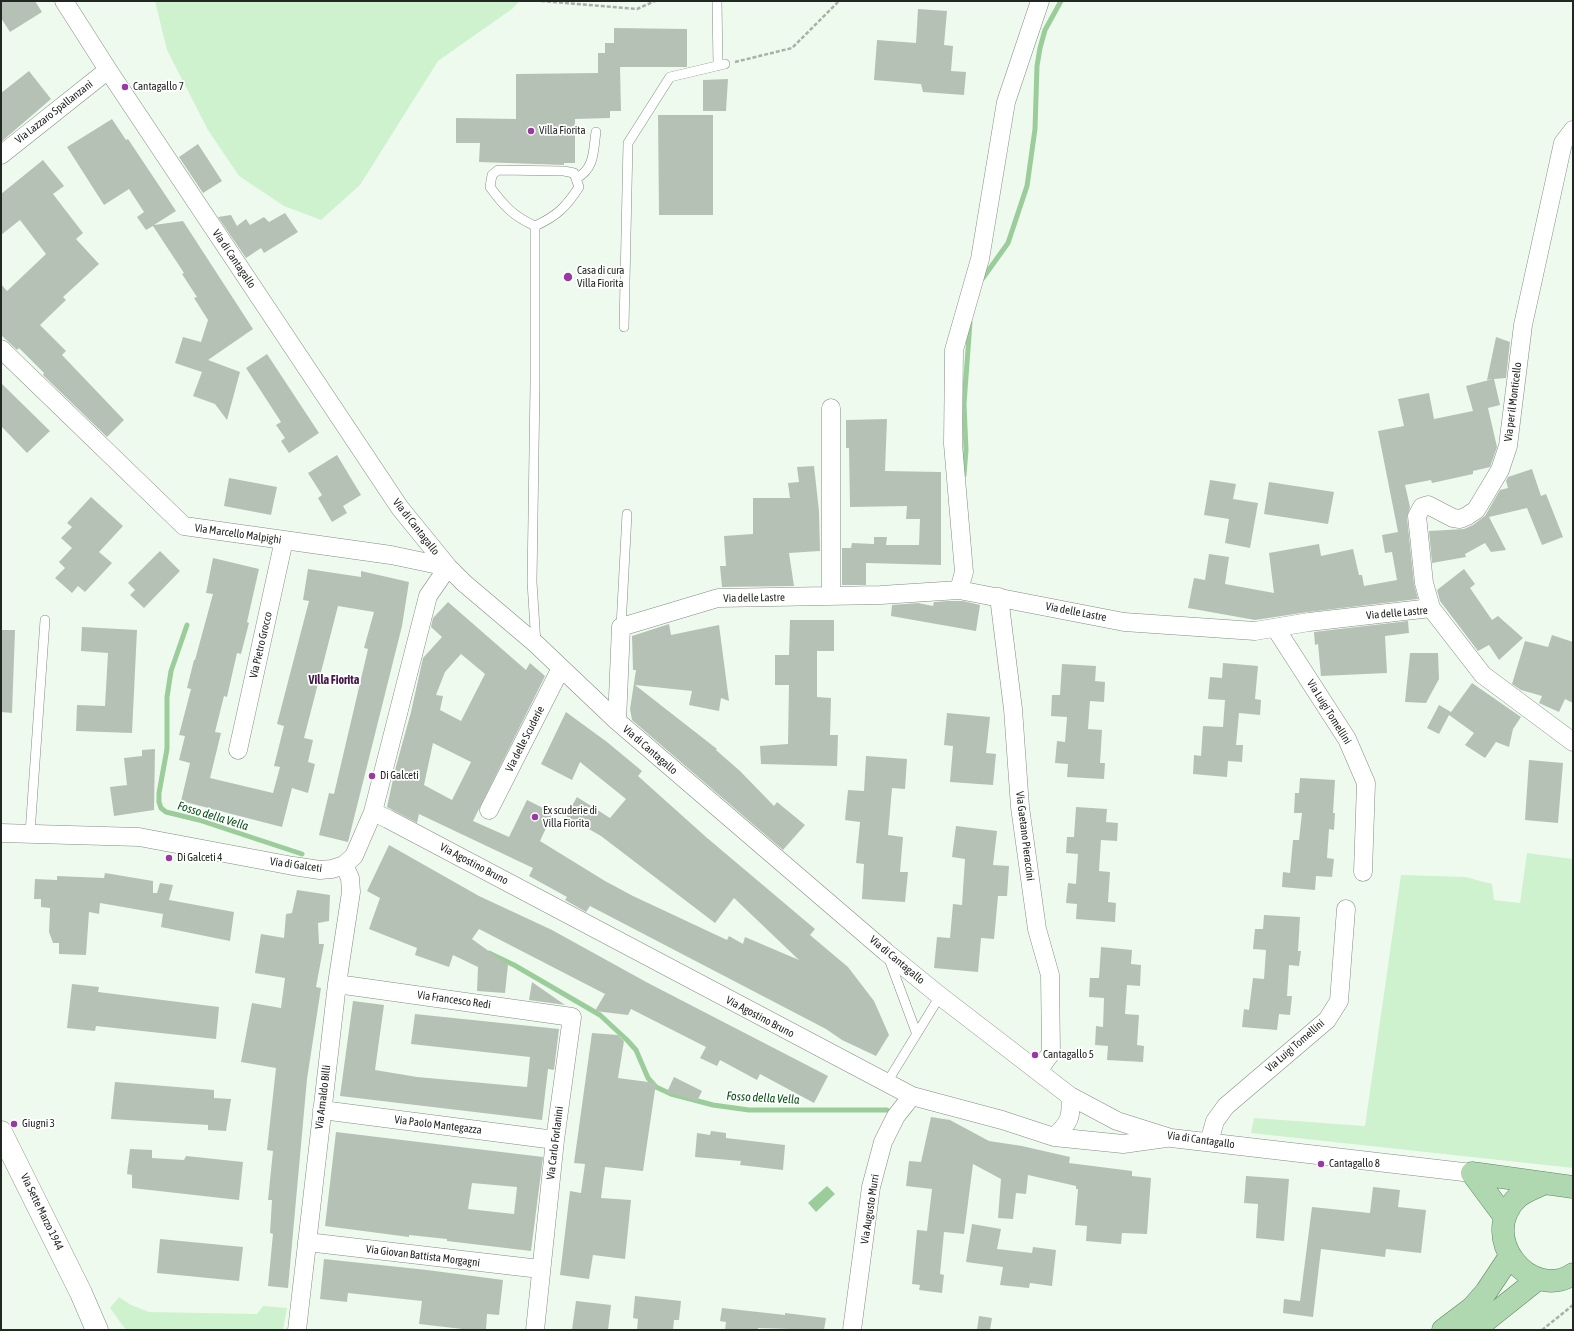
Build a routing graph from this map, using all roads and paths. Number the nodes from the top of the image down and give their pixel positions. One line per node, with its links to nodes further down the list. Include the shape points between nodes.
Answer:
1 (64, 1): 8 (street, Via di Cantagallo)
2 (541, 1): 3 (path, via 637,9)
3 (655, 1)
4 (717, 1): 7 (lane)
5 (839, 1): 7 (path, via 792,48)
6 (1040, 1): 20 (street, via 1006,102 980,259 954,350 953,444 964,572)
7 (721, 65): 14 (lane, via 670,77 628,143)
8 (108, 70): 11 (street, Via Lazzaro Spallanzani); 19 (street, Via di Cantagallo, via 400,508)
9 (1573, 130): 23 (street, Via per il Monticello, via 1563,143 1522,325 1508,446 1500,470 1476,510 1467,516 1453,518 1428,505 1422,507 1417,516 1424,583)
10 (596, 132): 12 (lane, via 591,162 586,173)
11 (1, 155)
12 (577, 178): 13 (lane, via 580,186 565,208); 13 (lane, via 574,173 564,171 498,170 492,175 490,187 504,206 518,218)
13 (535, 226): 27 (lane, via 532,582)
14 (624, 327)
15 (1, 350): 18 (street, Via Marcello Malpighi, via 184,526)
16 (831, 408): 21 (street)
17 (627, 514): 25 (lane)
18 (284, 540): 19 (street, Via Marcello Malpighi, via 391,555); 31 (street, Via Pietro Grocco)
19 (448, 567): 27 (street, Via di Cantagallo); 33 (street, via 428,596)
20 (959, 590): 21 (street, Via delle Lastre); 22 (street, Via delle Lastre)
21 (832, 596): 25 (street, Via delle Lastre, via 718,598)
22 (999, 597): 26 (street, Via delle Lastre, via 1124,622 1255,631); 44 (street, Via Gaetano Pieraccini, via 1013,709 1020,807 1037,930 1050,975 1051,1053)
23 (1431, 608): 26 (street, Via delle Lastre, via 1310,622); 30 (street, Via delle Lastre, via 1483,675)
24 (45, 620): 35 (lane)
25 (622, 627): 29 (street)
26 (1276, 629): 37 (street, Via Luigi Tomellini, via 1347,739 1366,783)
27 (536, 644): 28 (street, Via di Cantagallo)
28 (561, 668): 29 (street, Via di Cantagallo); 32 (street, Via delle Scuderie)
29 (617, 721): 39 (street, Via di Cantagallo)
30 (1573, 742)
31 (238, 750)
32 (489, 810)
33 (373, 812): 36 (street, via 354,856); 45 (street, Via Agostino Bruno)
34 (1, 833): 35 (street, Via di Galceti)
35 (30, 833): 36 (street, Via di Galceti, via 139,836 320,870)
36 (344, 865): 40 (street, Via Arnaldo Billi, via 350,878 351,892)
37 (1363, 872)
38 (1346, 909): 53 (street, Via Luigi Tomellini, via 1339,1001 1327,1020 1226,1106 1215,1121)
39 (886, 952): 41 (street, Via di Cantagallo); 43 (lane)
40 (337, 984): 42 (street, Via Francesco Redi); 48 (street, Via Arnaldo Billi)
41 (940, 996): 43 (lane); 44 (street, Via di Cantagallo)
42 (572, 1017): 52 (street, Via Carlo Forlanini)
43 (916, 1032): 45 (lane)
44 (1038, 1071): 47 (street, Via di Cantagallo)
45 (886, 1084): 46 (street, Via Agostino Bruno)
46 (912, 1096): 50 (street, Via Agostino Bruno); 69 (street, Via Augusto Murri, via 896,1116 883,1142 873,1180)
47 (1070, 1096): 50 (street, via 1071,1117); 51 (street, Via di Cantagallo, via 1117,1121)
48 (322, 1110): 52 (street, Via Paolo Mantegazza); 58 (street, Via Arnaldo Billi)
49 (1, 1132): 63 (street, Via Sette Marzo 1944)
50 (1054, 1137): 51 (street, Via Agostino Bruno, via 1123,1144)
51 (1171, 1138): 53 (street, Via di Cantagallo)
52 (555, 1140): 60 (street, Via Carlo Forlanini)
53 (1209, 1142): 54 (street, Via di Cantagallo)
54 (1472, 1173): 55 (main road); 57 (main road)
55 (1545, 1183): 56 (main road); 57 (main road, via 1519,1197)
56 (1573, 1187)
57 (1504, 1216): 59 (main road, via 1502,1237)
58 (307, 1242): 60 (street, Via Giovan Battista Morgagni); 67 (street, Via Arnaldo Billi)
59 (1510, 1256): 62 (main road, via 1524,1272); 70 (main road, via 1472,1308)
60 (540, 1269): 68 (street, Via Carlo Forlanini)
61 (1573, 1274): 62 (main road, via 1555,1280)
62 (1538, 1278): 71 (main road)
63 (81, 1293): 65 (street); 66 (street)
64 (1573, 1305): 72 (path)
65 (97, 1330)
66 (108, 1330)
67 (297, 1330)
68 (535, 1330)
69 (852, 1330)
70 (1443, 1330)
71 (1474, 1330)
72 (1542, 1330)

